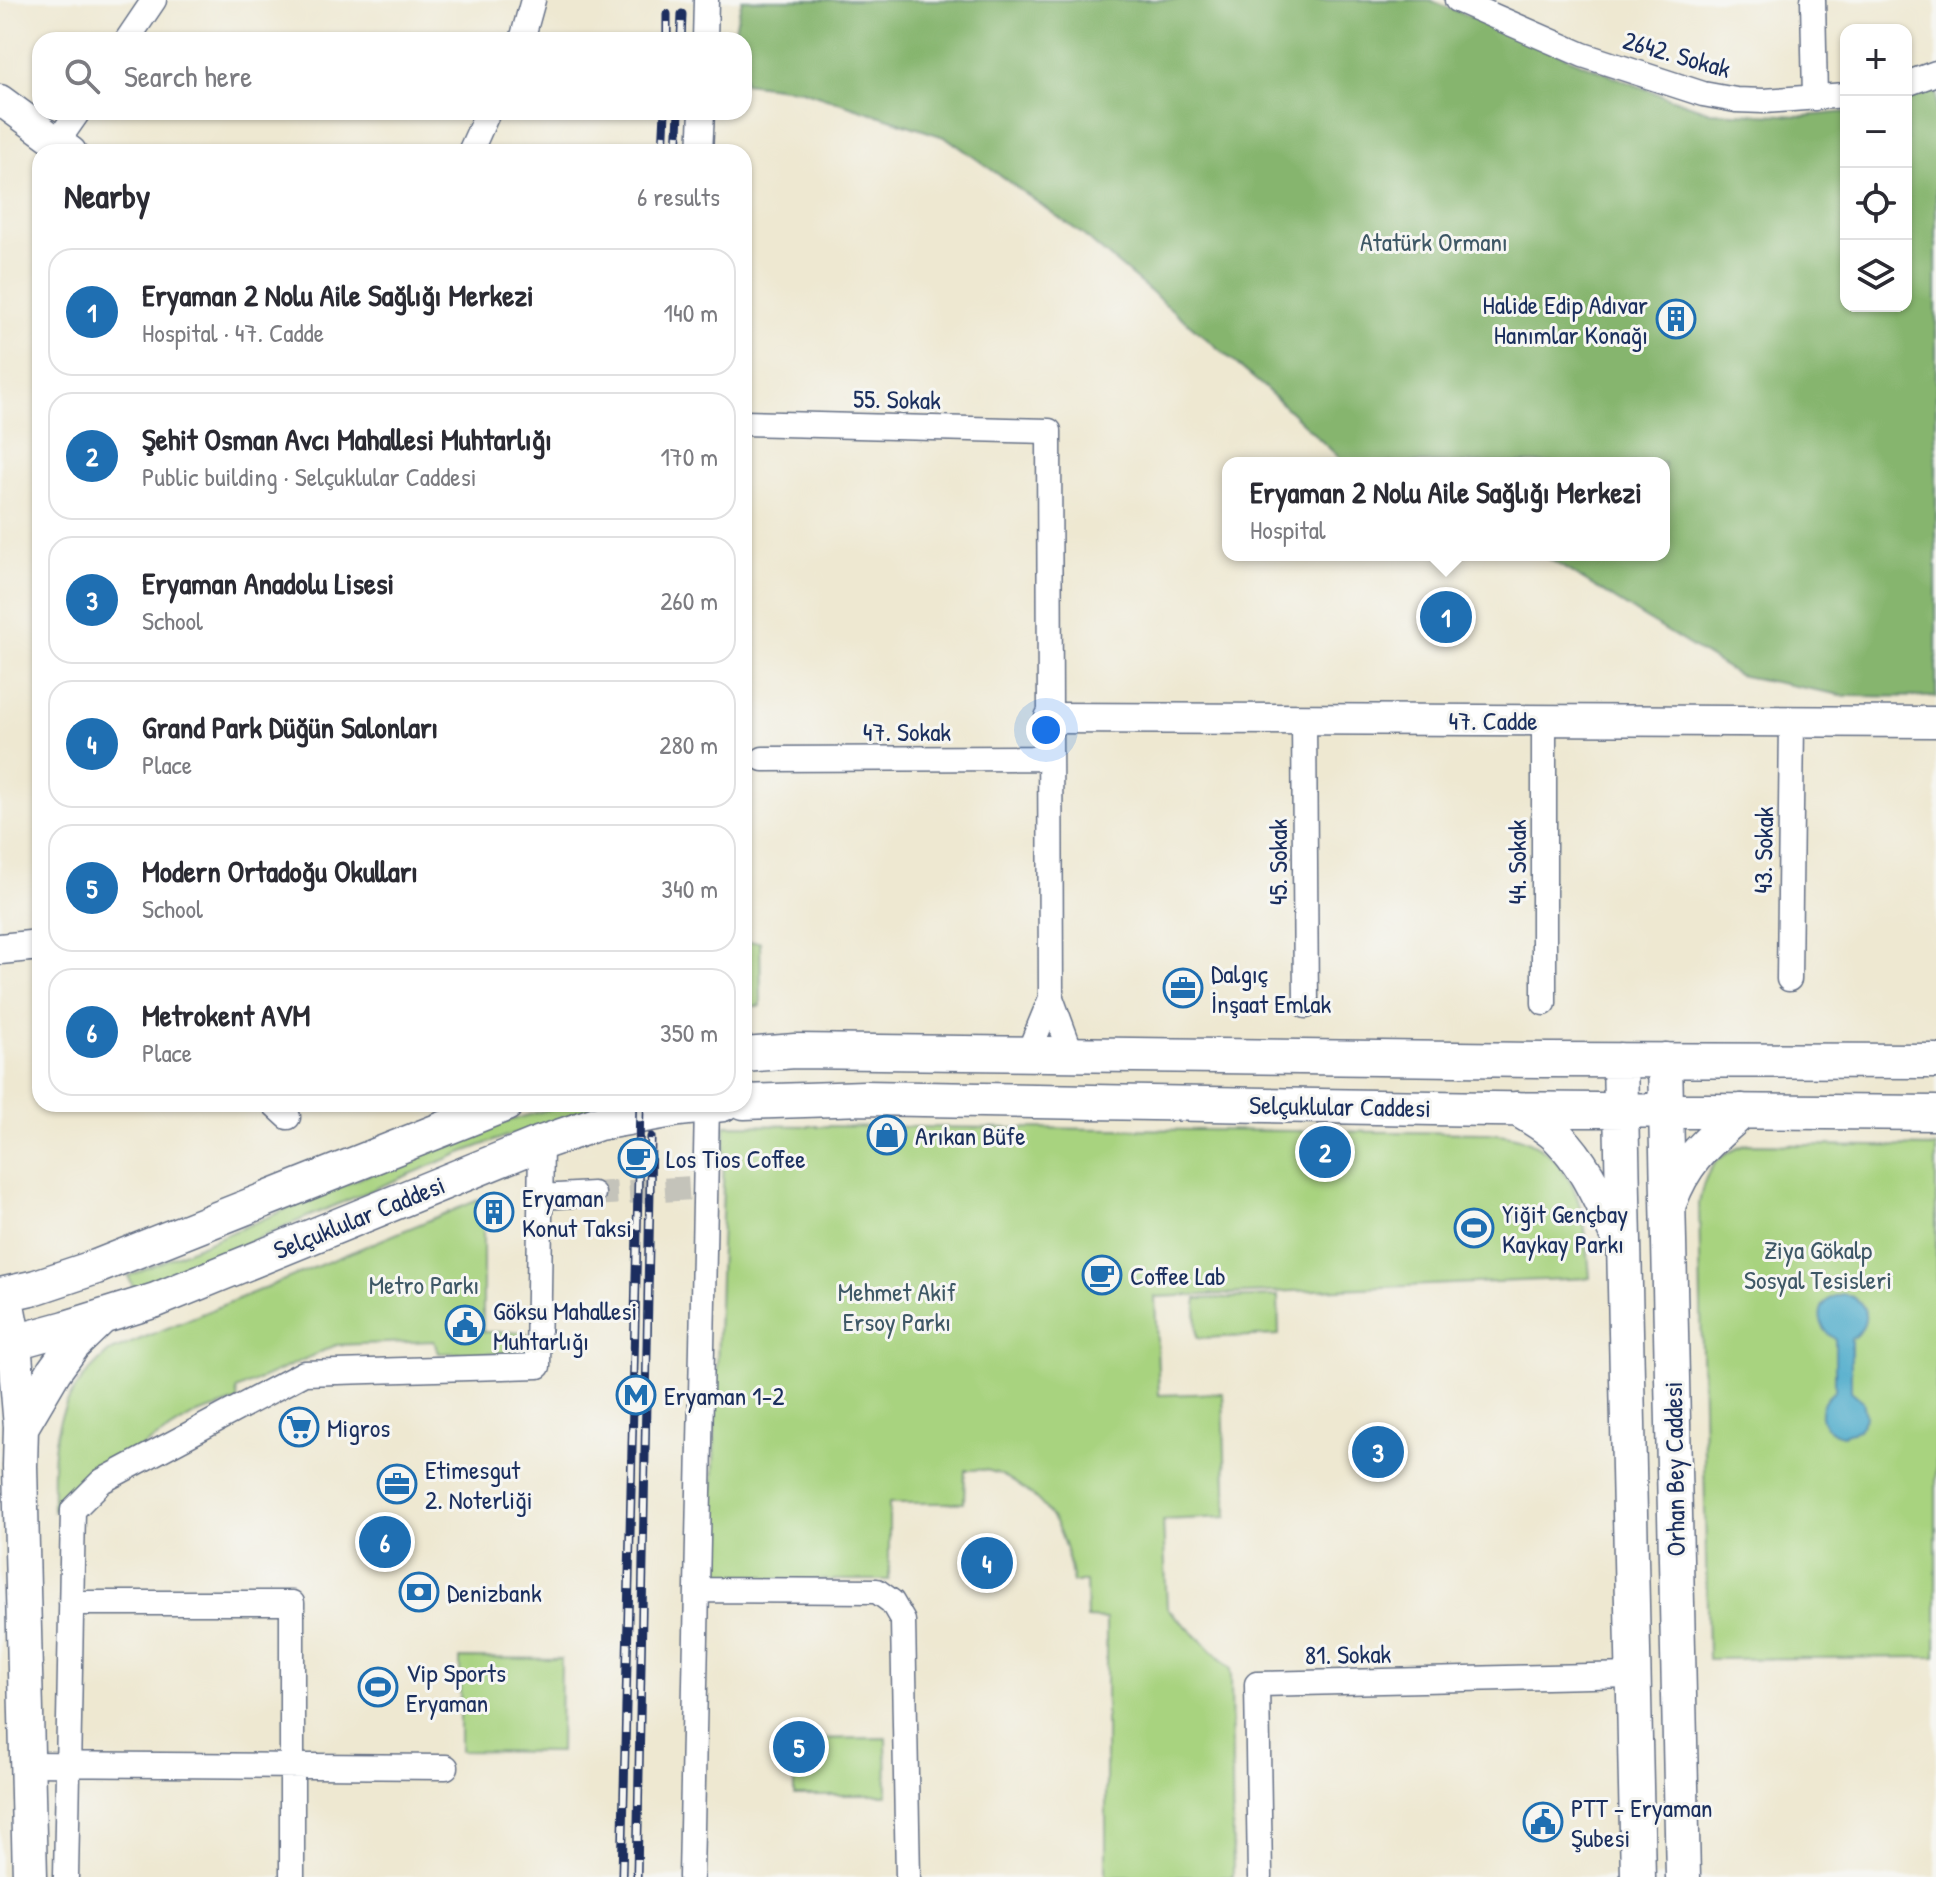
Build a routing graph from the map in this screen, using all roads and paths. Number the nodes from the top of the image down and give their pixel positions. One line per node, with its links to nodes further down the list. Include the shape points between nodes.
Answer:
1 (154, 0): 6 (street)
2 (533, 0): 7 (street)
3 (706, 0): 8 (street)
4 (1457, 0): 12 (street, 2642. Sokak, via 1583,55 1703,94 1736,100)
5 (1813, 0): 12 (street)
6 (132, 32)
7 (524, 32)
8 (705, 32)
9 (1936, 73): 10 (street)
10 (1912, 82)
11 (1840, 96): 12 (street, 2642. Sokak)
12 (1815, 98)
13 (0, 100): 17 (street)
14 (75, 120): 18 (street)
15 (484, 120): 19 (street)
16 (702, 120): 20 (street)
17 (60, 144)
18 (65, 144)
19 (474, 144)
20 (700, 144)
21 (752, 423): 22 (street, 55. Sokak, via 1049,431)
22 (1050, 718): 23 (street, 47. Cadde); 27 (street)
23 (1304, 719): 24 (street, 47. Cadde); 34 (street, 45. Sokak)
24 (1544, 720): 25 (street, 47. Cadde); 33 (street, 44. Sokak)
25 (1792, 722): 26 (street, 47. Cadde); 31 (street, 43. Sokak)
26 (1936, 722)
27 (1050, 758): 28 (street, 47. Sokak); 32 (street)
28 (763, 759)
29 (32, 946): 30 (street)
30 (0, 949)
31 (1789, 979)
32 (1051, 998): 36 (street); 37 (street)
33 (1544, 1003)
34 (1306, 1006)
35 (752, 1054): 36 (main road, Selçuklular Caddesi)
36 (1028, 1054): 37 (main road, Selçuklular Caddesi); 41 (main road)
37 (1072, 1055): 38 (main road, Selçuklular Caddesi); 43 (main road)
38 (1620, 1060): 39 (main road, Selçuklular Caddesi); 45 (main road, Orhan Bey Caddesi)
39 (1665, 1060): 40 (main road, Selçuklular Caddesi); 46 (main road, Orhan Bey Caddesi)
40 (1936, 1061)
41 (1027, 1101): 42 (main road, Selçuklular Caddesi); 43 (main road, Selçuklular Caddesi)
42 (752, 1102)
43 (1072, 1102): 44 (main road, Selçuklular Caddesi)
44 (1517, 1109): 45 (main road, Selçuklular Caddesi); 56 (main road, via 1559,1137 1571,1152 1597,1192)
45 (1620, 1110): 46 (main road, Selçuklular Caddesi); 56 (main road, Orhan Bey Caddesi)
46 (1666, 1111): 47 (main road, Selçuklular Caddesi); 55 (main road, Orhan Bey Caddesi)
47 (1742, 1111): 50 (main road, Selçuklular Caddesi); 55 (main road, via 1691,1159)
48 (670, 1112): 52 (main road, Selçuklular Caddesi, via 599,1123)
49 (714, 1112): 61 (street, via 700,1187)
50 (1936, 1113)
51 (457, 1114): 57 (main road, Selçuklular Caddesi, via 96,1267)
52 (541, 1143): 54 (street); 58 (main road, Selçuklular Caddesi, via 156,1300)
53 (593, 1194): 54 (street)
54 (540, 1197): 62 (street, via 538,1366 304,1373 102,1481 73,1510)
55 (1668, 1209): 75 (main road, Orhan Bey Caddesi)
56 (1624, 1251): 63 (main road, Orhan Bey Caddesi)
57 (2, 1295): 59 (main road)
58 (102, 1317): 59 (main road, Selçuklular Caddesi); 60 (main road, via 73,1345)
59 (7, 1344): 60 (main road)
60 (21, 1427): 64 (main road)
61 (697, 1590): 71 (street); 72 (street, via 877,1591 892,1602 903,1621)
62 (71, 1603): 65 (street); 66 (street, via 292,1603)
63 (1633, 1675): 73 (street, 81. Sokak, via 1257,1684); 74 (main road, Orhan Bey Caddesi)
64 (27, 1764): 65 (street); 68 (main road)
65 (67, 1764): 66 (street); 69 (street)
66 (291, 1766): 67 (street); 70 (street)
67 (446, 1767)
68 (30, 1877)
69 (66, 1877)
70 (292, 1877)
71 (691, 1877)
72 (908, 1877)
73 (1260, 1877)
74 (1638, 1877)
75 (1683, 1877)

